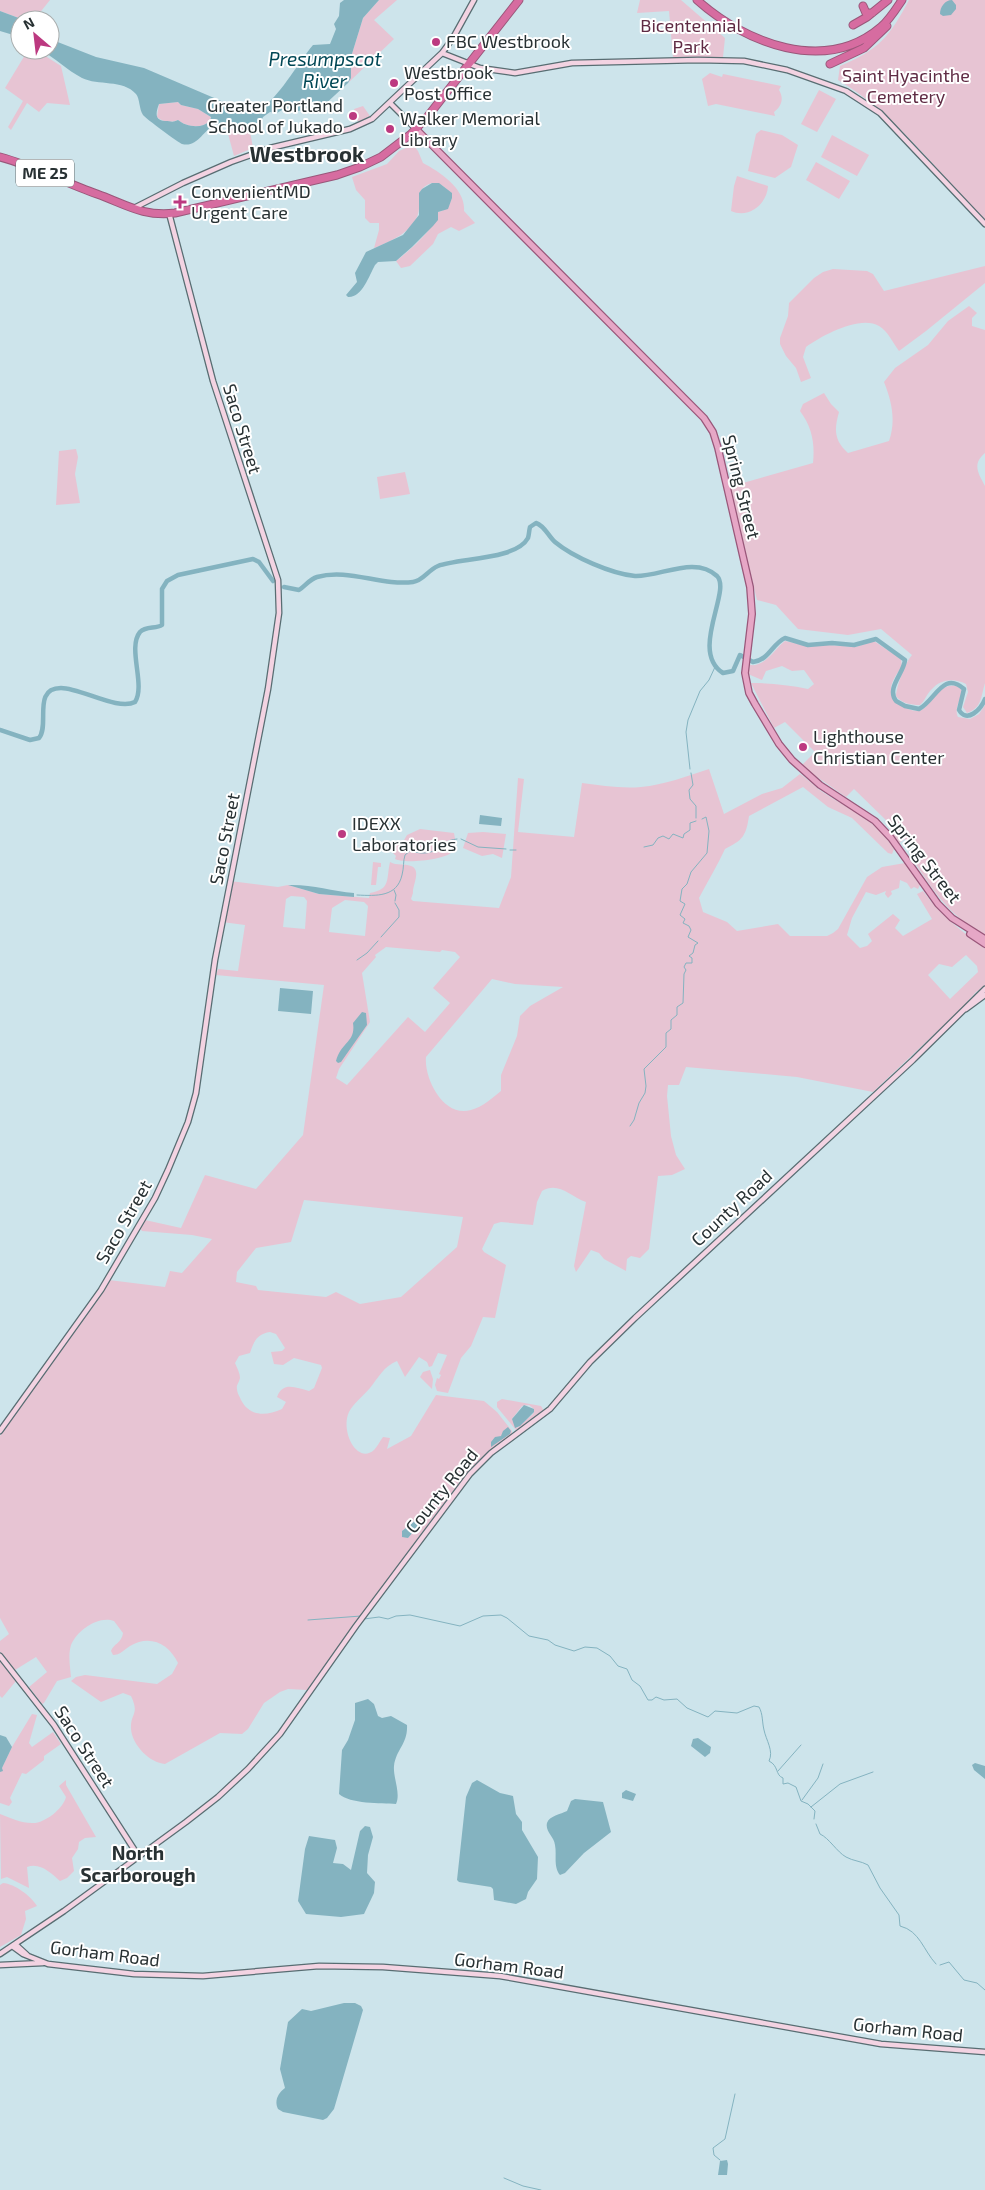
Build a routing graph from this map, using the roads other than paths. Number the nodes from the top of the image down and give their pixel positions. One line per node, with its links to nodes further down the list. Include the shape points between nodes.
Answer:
1 (474, 0): 12 (main road)
2 (519, 0): 14 (highway)
3 (524, 0): 14 (highway)
4 (697, 0): 8 (highway, via 724,22 758,40 816,51 844,47 867,37 891,17)
5 (703, 0): 7 (highway, via 726,18 760,36 788,44 817,46 842,44 860,36 878,23)
6 (888, 0): 10 (highway)
7 (897, 0)
8 (902, 0): 13 (highway, via 892,21 878,36 859,51 838,57)
9 (864, 6): 10 (highway, via 866,13)
10 (872, 14): 11 (highway)
11 (853, 25)
12 (442, 53): 14 (main road); 15 (main road)
13 (830, 64)
14 (471, 65): 16 (highway); 23 (main road, via 515,73 572,62 711,60 753,62 787,70 846,91 880,113)
15 (390, 102): 16 (main road, Spring Street); 19 (main road, via 364,123 261,151)
16 (418, 130): 22 (highway, via 381,157 346,172); 24 (main road, Spring Street, via 707,423 718,448 750,586 752,614 746,658 749,693 783,751 820,785 866,814 883,829 938,904)
17 (0, 157): 18 (highway, ME 25)
18 (92, 194): 20 (highway, ME 25); 21 (highway, ME 25)
19 (147, 201): 20 (main road); 21 (main road)
20 (119, 203): 21 (highway, ME 25)
21 (133, 211): 22 (highway, via 146,216)
22 (169, 215): 30 (main road, Saco Street, via 233,448 278,580 278,619 268,689 215,960 196,1093 188,1122 155,1198 101,1290)
23 (985, 224)
24 (957, 922): 25 (main road, Spring Street); 26 (main road, Spring Street)
25 (985, 939)
26 (985, 944)
27 (985, 989): 29 (main road, County Road)
28 (985, 995): 29 (main road, County Road)
29 (963, 1011): 32 (main road, County Road, via 623,1329 550,1409 481,1462 448,1502 272,1743 218,1797)
30 (0, 1431)
31 (0, 1656): 32 (main road, Saco Street, via 54,1724)
32 (139, 1857): 33 (main road, County Road)
33 (14, 1945): 34 (main road, County Road); 35 (main road, Gorham Road, via 26,1955)
34 (0, 1954)
35 (48, 1964): 36 (main road); 37 (main road, Gorham Road, via 184,1976 320,1966 474,1974 569,1987 881,2044)
36 (0, 1965)
37 (985, 2052)

